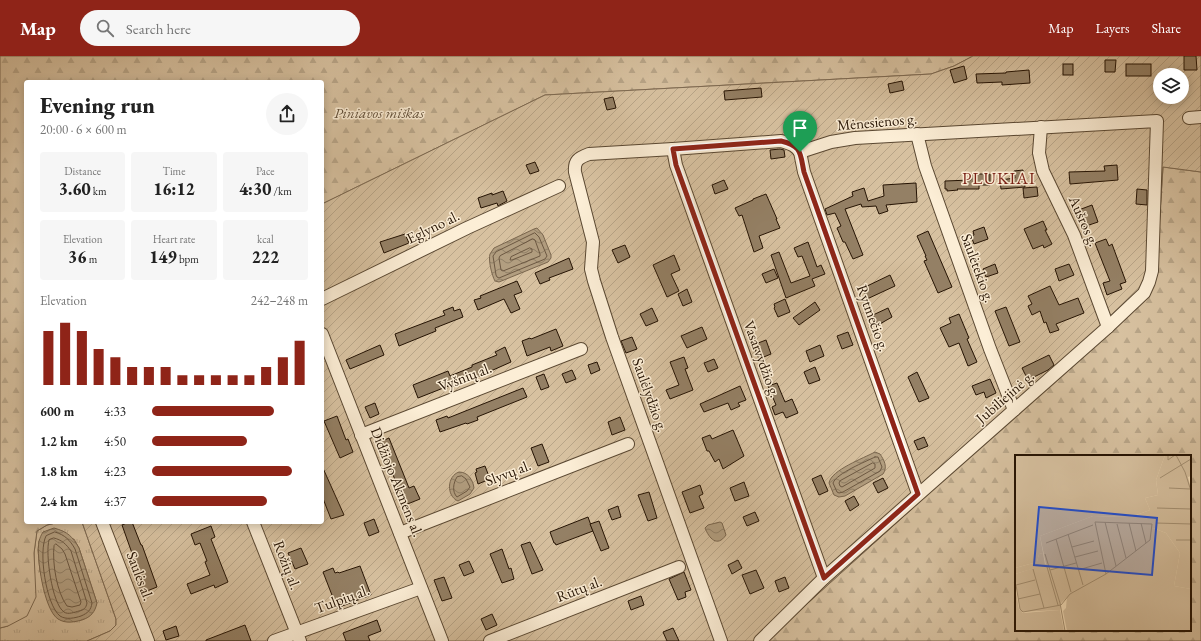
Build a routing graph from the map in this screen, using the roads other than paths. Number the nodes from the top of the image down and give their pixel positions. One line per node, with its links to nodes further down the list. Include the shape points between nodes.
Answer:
1 (1157, 121): 2 (street, Mėnesienos g.); 8 (street, Jubiliejinė g., via 1152,271 1144,293)
2 (1041, 127): 3 (street, Mėnesienos g.); 8 (street, Aušros g., via 1039,153 1044,171 1074,235)
3 (917, 134): 5 (street, Mėnesienos g., via 855,138 831,142); 11 (street, Saulėtekio g., via 928,173)
4 (673, 149): 5 (street, via 781,141 796,147); 19 (street, Vasarvydžio g., via 676,165); 26 (street, Saulėlydžio g., via 589,154 578,160 575,172 592,242 591,269 594,281)
5 (800, 152): 14 (street, Rytmečio g., via 807,180)
6 (559, 186): 7 (street, Eglyno al.)
7 (324, 297)
8 (1108, 327): 11 (street, Jubiliejinė g.)
9 (324, 339): 12 (street, Didžiojo Akmens al.)
10 (581, 349): 12 (street, Vyšnių al.)
11 (1014, 410): 14 (street, Jubiliejinė g.)
12 (361, 435): 17 (street, Didžiojo Akmens al.)
13 (628, 444): 17 (street, Slyvų al.)
14 (918, 494): 19 (street, Jubiliejinė g.)
15 (103, 524): 22 (street, Saulės al.)
16 (254, 524): 21 (street, Rožių al.)
17 (400, 532): 20 (street, Didžiojo Akmens al.)
18 (679, 567): 25 (street, Rūtų al.)
19 (824, 578): 27 (street, Jubiliejinė g.)
20 (421, 588): 21 (street, Tulpių al.); 24 (street, Didžiojo Akmens al.)
21 (298, 637): 23 (street, Tulpių al.)
22 (148, 641)
23 (274, 641)
24 (442, 641)
25 (490, 641)
26 (721, 641)
27 (760, 641)

